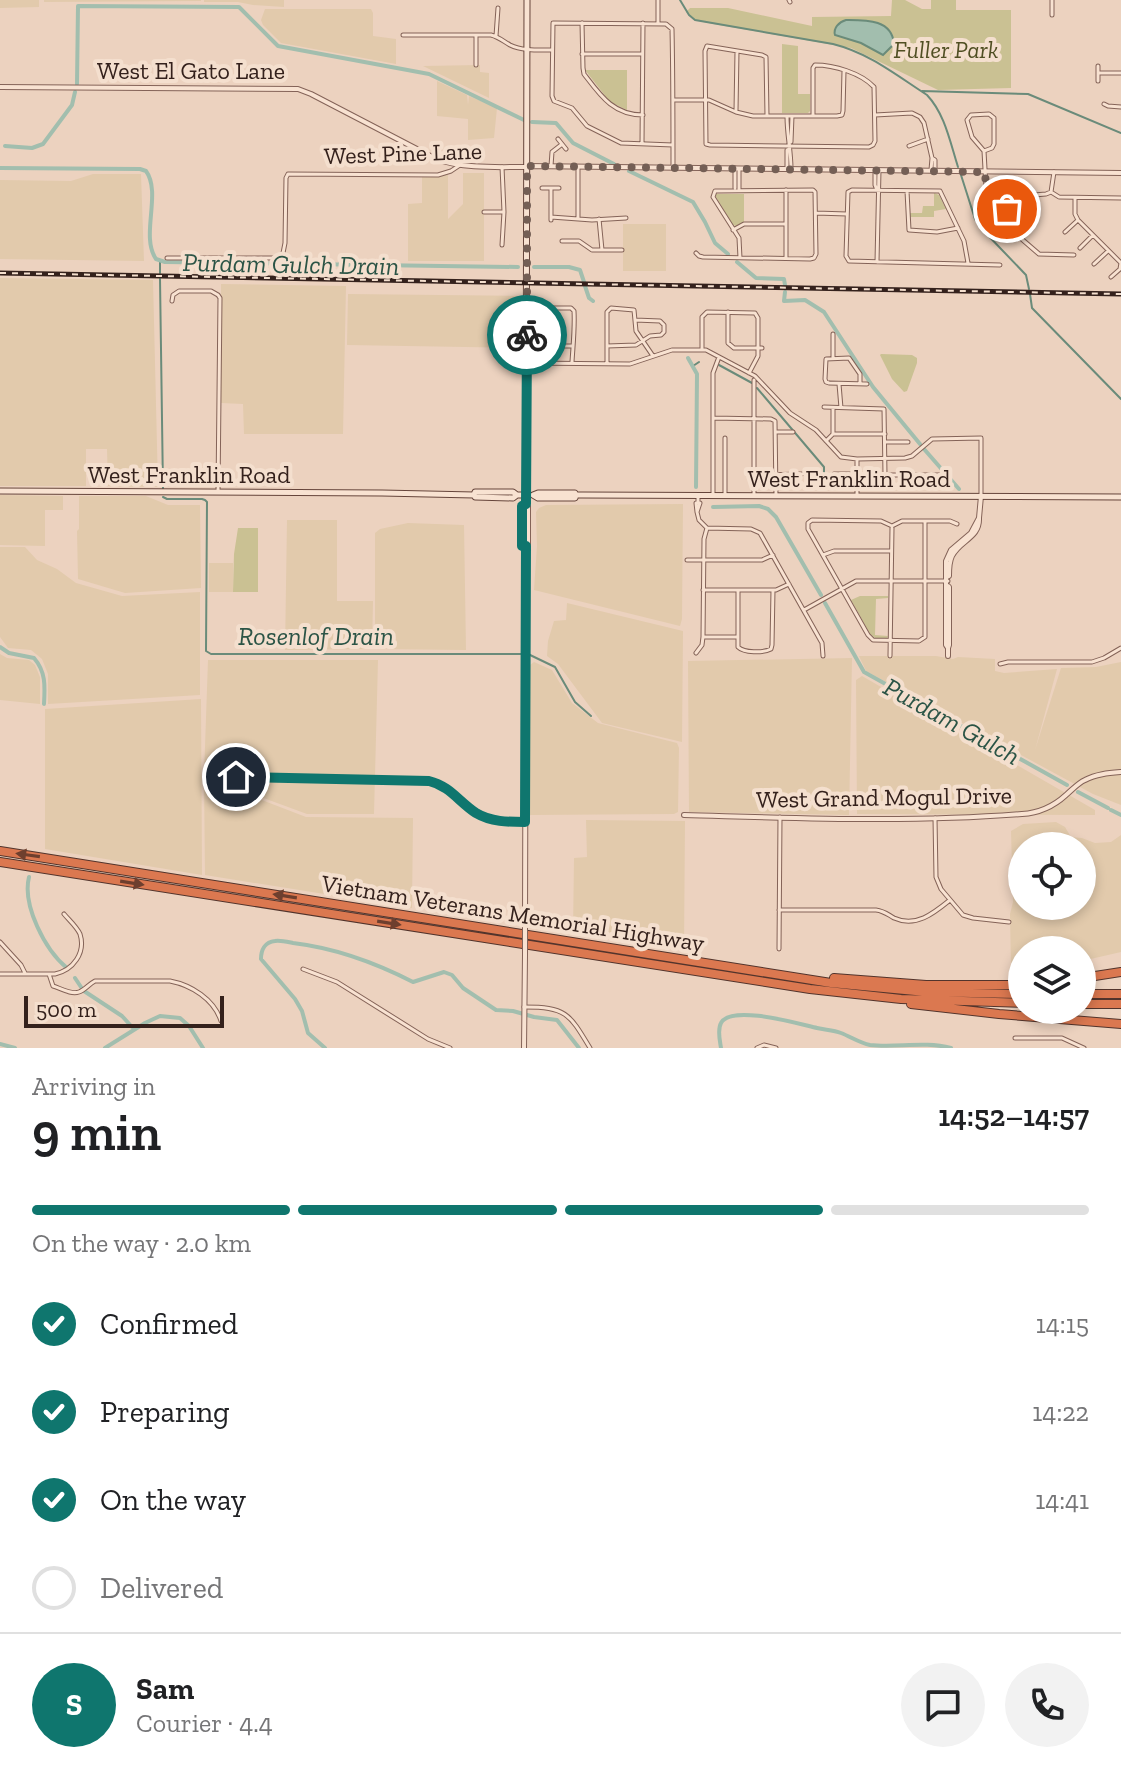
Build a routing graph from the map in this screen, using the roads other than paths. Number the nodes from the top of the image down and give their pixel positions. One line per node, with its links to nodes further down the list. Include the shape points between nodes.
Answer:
1 (527, 0): 12 (main road)
2 (658, 0): 8 (street)
3 (1052, 0): 5 (street)
4 (498, 8): 11 (street)
5 (1052, 15)
6 (582, 23): 7 (street); 13 (street, via 553,23); 15 (street)
7 (643, 23): 8 (street); 16 (street)
8 (658, 24): 24 (street, via 672,29)
9 (403, 35): 10 (street)
10 (476, 35): 11 (street); 17 (street)
11 (496, 36): 12 (street)
12 (527, 50): 13 (street); 46 (main road)
13 (552, 50): 37 (street, via 554,101 572,108 595,131 624,144)
14 (737, 51): 25 (street, via 707,46); 28 (street); 31 (street, via 766,57)
15 (582, 54): 16 (street); 29 (street, via 584,74 605,101)
16 (642, 54): 29 (street)
17 (476, 65)
18 (1098, 66): 20 (street)
19 (844, 71): 30 (street, via 874,87); 33 (street, via 842,115); 33 (street, via 815,65)
20 (1098, 73): 21 (street); 22 (street)
21 (1121, 73)
22 (1098, 81)
23 (0, 87): 43 (street, West El Gato Lane, via 298,89 436,159)
24 (673, 100): 25 (street); 38 (street)
25 (705, 100): 28 (street); 39 (street, via 706,144)
26 (1104, 104): 27 (street)
27 (1121, 107)
28 (736, 112): 31 (street)
29 (643, 115): 37 (street)
30 (875, 115): 35 (street, via 912,113 924,123); 39 (street, via 875,141 869,147)
31 (767, 116): 32 (street)
32 (790, 116): 33 (street); 39 (street)
33 (813, 116)
34 (558, 139): 36 (street)
35 (928, 139): 40 (street); 52 (street)
36 (561, 145): 41 (street); 44 (street, via 552,152)
37 (642, 145): 38 (street)
38 (673, 145): 48 (street)
39 (789, 146): 50 (street)
40 (909, 146)
41 (566, 149)
42 (984, 151): 42 (street, via 972,137 967,120 973,114 993,116 994,144); 53 (street)
43 (460, 165): 45 (street, West Pine Lane); 90 (street, West Pine Lane, via 438,175 288,174 282,258)
44 (551, 166): 46 (street, West Pine Lane); 47 (street, West Pine Lane)
45 (502, 167): 46 (street, West Pine Lane); 69 (street)
46 (527, 167): 100 (main road)
47 (578, 167): 48 (street, West Pine Lane); 74 (street)
48 (673, 168): 49 (street, West Pine Lane)
49 (737, 168): 50 (street, West Pine Lane); 59 (street)
50 (789, 169): 51 (street, West Pine Lane)
51 (877, 170): 52 (street, West Pine Lane); 61 (street)
52 (933, 170): 53 (street, West Pine Lane)
53 (985, 172): 54 (street, West Pine Lane); 64 (street)
54 (1054, 172): 55 (street, West Pine Lane); 63 (street)
55 (1121, 173)
56 (542, 188): 57 (street)
57 (551, 188): 58 (street); 74 (street, via 551,219)
58 (559, 188)
59 (737, 189): 60 (street); 79 (street, via 718,189 713,197)
60 (786, 190): 70 (street, via 813,190); 77 (street)
61 (877, 190): 62 (street); 71 (street, via 848,192); 93 (street)
62 (907, 191): 78 (street, via 940,191); 78 (street, via 909,230)
63 (1051, 192): 65 (street); 66 (street)
64 (991, 195): 65 (street, via 1013,192); 72 (street)
65 (1020, 197): 72 (street)
66 (1075, 198): 67 (street); 76 (street)
67 (1121, 198)
68 (484, 212): 69 (street)
69 (504, 212): 83 (street)
70 (816, 213): 71 (street); 92 (street, via 814,258)
71 (847, 214): 93 (street, via 847,259)
72 (1001, 214): 89 (street, via 1013,233 1039,254)
73 (626, 218): 75 (street)
74 (578, 219): 75 (street)
75 (599, 219): 85 (street)
76 (1078, 220): 80 (street); 81 (street)
77 (786, 224): 79 (street, via 747,224); 92 (street)
78 (958, 228): 94 (street)
79 (733, 230): 91 (street, via 740,241)
80 (1065, 232)
81 (1093, 235): 84 (street); 87 (street)
82 (562, 241): 85 (street)
83 (502, 245)
84 (1080, 248)
85 (602, 250): 86 (street)
86 (622, 250)
87 (1108, 251): 95 (street); 96 (street)
88 (696, 253): 91 (street)
89 (1074, 255)
90 (167, 258)
91 (740, 258): 92 (street)
92 (786, 259)
93 (877, 262): 94 (street)
94 (968, 263): 97 (street)
95 (1121, 263): 98 (street)
96 (1094, 264)
97 (1000, 265)
98 (1111, 277)
99 (172, 301): 149 (street, via 179,291 211,291 220,298)
100 (527, 308): 101 (street); 117 (main road)
101 (549, 308): 109 (street); 110 (street, via 573,310)
102 (728, 312): 112 (street, via 756,314); 112 (street, via 730,346); 113 (street, via 704,314)
103 (635, 320): 107 (street); 107 (street, via 663,323 663,333); 111 (street, via 634,310 609,309)
104 (833, 334): 105 (street)
105 (833, 341): 106 (street); 116 (street)
106 (840, 341)
107 (643, 342): 111 (street); 114 (street)
108 (536, 346): 109 (street)
109 (548, 346): 110 (street)
110 (573, 346): 118 (street)
111 (607, 346): 119 (street)
112 (760, 348): 120 (street)
113 (702, 349): 114 (street); 115 (street)
114 (653, 356): 119 (street, via 630,364)
115 (719, 356): 120 (street); 128 (street, via 713,373)
116 (833, 358): 122 (street, via 826,359 825,379); 123 (street, via 849,358)
117 (527, 363): 118 (street); 150 (main road)
118 (572, 363): 119 (street)
119 (607, 363)
120 (749, 373): 135 (street)
121 (754, 380): 129 (street)
122 (839, 383): 123 (street); 127 (street)
123 (860, 384): 124 (street)
124 (867, 384)
125 (824, 407): 126 (street)
126 (833, 407): 127 (street); 132 (street)
127 (841, 408): 133 (street, via 884,409)
128 (713, 418): 129 (street); 151 (street)
129 (754, 419): 130 (street, via 775,421); 153 (street)
130 (776, 432): 131 (street); 140 (street)
131 (793, 432)
132 (833, 434): 133 (street); 135 (street)
133 (885, 434): 136 (street)
134 (725, 438): 152 (street)
135 (826, 441): 139 (street, via 841,457)
136 (885, 442): 137 (street); 138 (street)
137 (908, 442)
138 (885, 458): 139 (street); 146 (street); 156 (street, via 909,457 937,438 981,438)
139 (857, 459): 143 (street)
140 (776, 474): 141 (street); 144 (street); 154 (street)
141 (802, 474)
142 (834, 474): 143 (street)
143 (857, 474): 155 (street)
144 (760, 475)
145 (863, 475): 146 (street)
146 (885, 475): 147 (street)
147 (942, 475)
148 (0, 491): 149 (main road, West Franklin Road)
149 (218, 492): 150 (main road, West Franklin Road)
150 (530, 495): 158 (main road, West Franklin Road); 191 (street, via 522,506)
151 (713, 496): 152 (main road, West Franklin Road); 158 (main road, West Franklin Road)
152 (725, 496): 153 (main road, West Franklin Road)
153 (754, 496): 154 (main road, West Franklin Road)
154 (776, 496): 155 (main road, West Franklin Road)
155 (857, 496): 156 (main road, West Franklin Road)
156 (981, 496): 157 (main road, West Franklin Road); 170 (street, via 980,525 954,553)
157 (1121, 497)
158 (698, 499): 162 (street, via 699,520)
159 (925, 521): 160 (street); 161 (street); 169 (street)
160 (957, 524)
161 (892, 526): 163 (street); 165 (street, via 881,521 812,520 808,529)
162 (707, 528): 164 (street, via 759,532); 167 (street)
163 (890, 551): 165 (street, via 834,551); 168 (street)
164 (773, 555): 167 (street, via 762,560); 171 (street)
165 (823, 556): 172 (street)
166 (687, 560): 167 (street)
167 (704, 560): 173 (street)
168 (890, 581): 169 (street); 172 (street, via 856,581); 179 (street)
169 (926, 581): 170 (street); 179 (street, via 924,639)
170 (948, 581): 184 (street)
171 (789, 584): 175 (street); 176 (street)
172 (841, 589): 176 (street); 179 (street, via 868,635)
173 (703, 590): 174 (street); 177 (street)
174 (738, 590): 175 (street); 178 (street)
175 (773, 590): 178 (street, via 771,649 743,651)
176 (804, 610): 182 (street, via 822,643)
177 (703, 637): 178 (street); 181 (street)
178 (738, 637)
179 (890, 641): 183 (street)
180 (1121, 648): 185 (street, via 1092,662)
181 (696, 653)
182 (823, 656)
183 (890, 656)
184 (948, 656)
185 (1000, 664)
186 (1121, 772): 190 (street, West Grand Mogul Drive, via 1083,780 1058,802 1033,812)
187 (205, 776): 191 (street, via 429,781 447,788 484,817)
188 (684, 815): 189 (street, West Grand Mogul Drive)
189 (780, 817): 190 (street, West Grand Mogul Drive); 195 (street)
190 (935, 818): 194 (street, via 936,877)
191 (525, 822): 215 (street, bridge)
192 (0, 851): 200 (highway, Vietnam Veterans Memorial Highway, one-way to 192)
193 (0, 862): 211 (highway, Vietnam Veterans Memorial Highway, one-way to 211)
194 (950, 900): 195 (street, via 916,920 876,910); 197 (street, via 963,915)
195 (779, 910): 199 (street)
196 (64, 914): 205 (street, via 79,933 80,952 70,968)
197 (1009, 922)
198 (0, 942): 204 (street)
199 (779, 949)
200 (666, 958): 207 (highway, via 869,981); 208 (highway, Vietnam Veterans Memorial Highway, via 888,989)
201 (303, 969): 219 (street, via 337,982)
202 (1119, 972): 206 (highway)
203 (0, 974): 204 (street)
204 (25, 974): 205 (street)
205 (49, 974): 216 (street, via 53,986 72,992 95,981 182,983 203,995)
206 (1096, 976)
207 (1008, 985)
208 (1008, 994)
209 (1096, 994): 210 (highway)
210 (1121, 994)
211 (875, 997): 212 (highway, Vietnam Veterans Memorial Highway); 217 (highway)
212 (1008, 1003)
213 (1096, 1004): 214 (highway)
214 (1121, 1004)
215 (524, 1012): 220 (street); 221 (street, via 550,1008 564,1013)
216 (221, 1021)
217 (1121, 1024)
218 (1015, 1038): 224 (street, via 1062,1038)
219 (450, 1048)
220 (524, 1048)
221 (590, 1048)
222 (757, 1048): 223 (street)
223 (776, 1048)
224 (1084, 1048)

